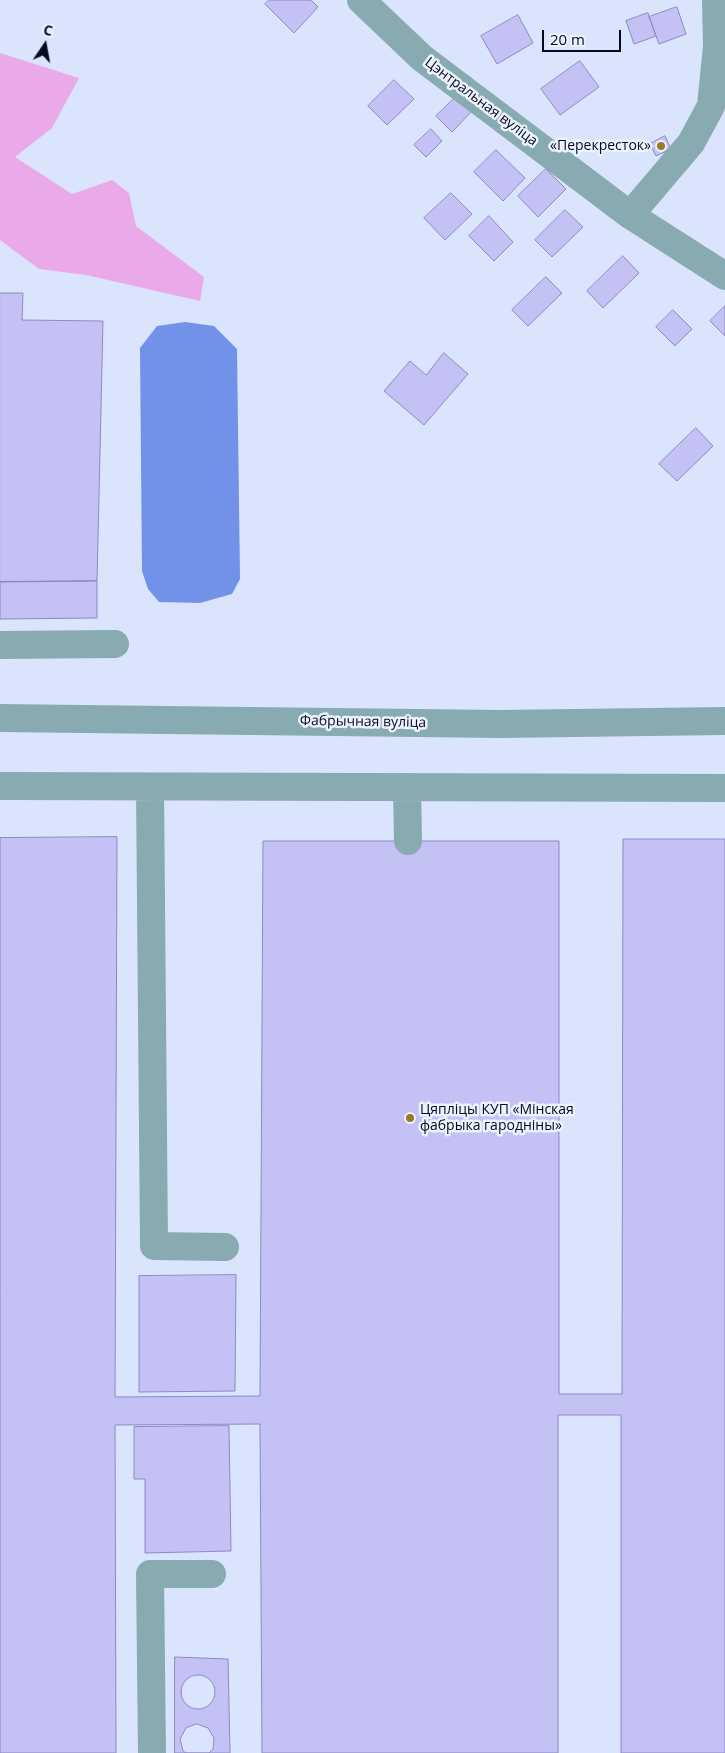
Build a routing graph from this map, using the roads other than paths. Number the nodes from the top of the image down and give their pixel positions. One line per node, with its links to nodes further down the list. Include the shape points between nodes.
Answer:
1 (361, 0): 3 (street, Цэнтральная вуліца, via 422,58)
2 (716, 0): 3 (street, via 711,106 692,143)
3 (630, 214): 4 (street, Цэнтральная вуліца)
4 (725, 276)
5 (0, 644): 6 (street)
6 (115, 644)
7 (0, 718): 8 (street, Фабрычная вуліца, via 500,724)
8 (725, 721)
9 (0, 786): 10 (street)
10 (150, 787): 11 (street); 14 (street, via 154,1246)
11 (407, 788): 12 (street); 13 (street)
12 (725, 788)
13 (408, 841)
14 (225, 1247)
15 (212, 1574): 16 (street, via 150,1574)
16 (152, 1753)

